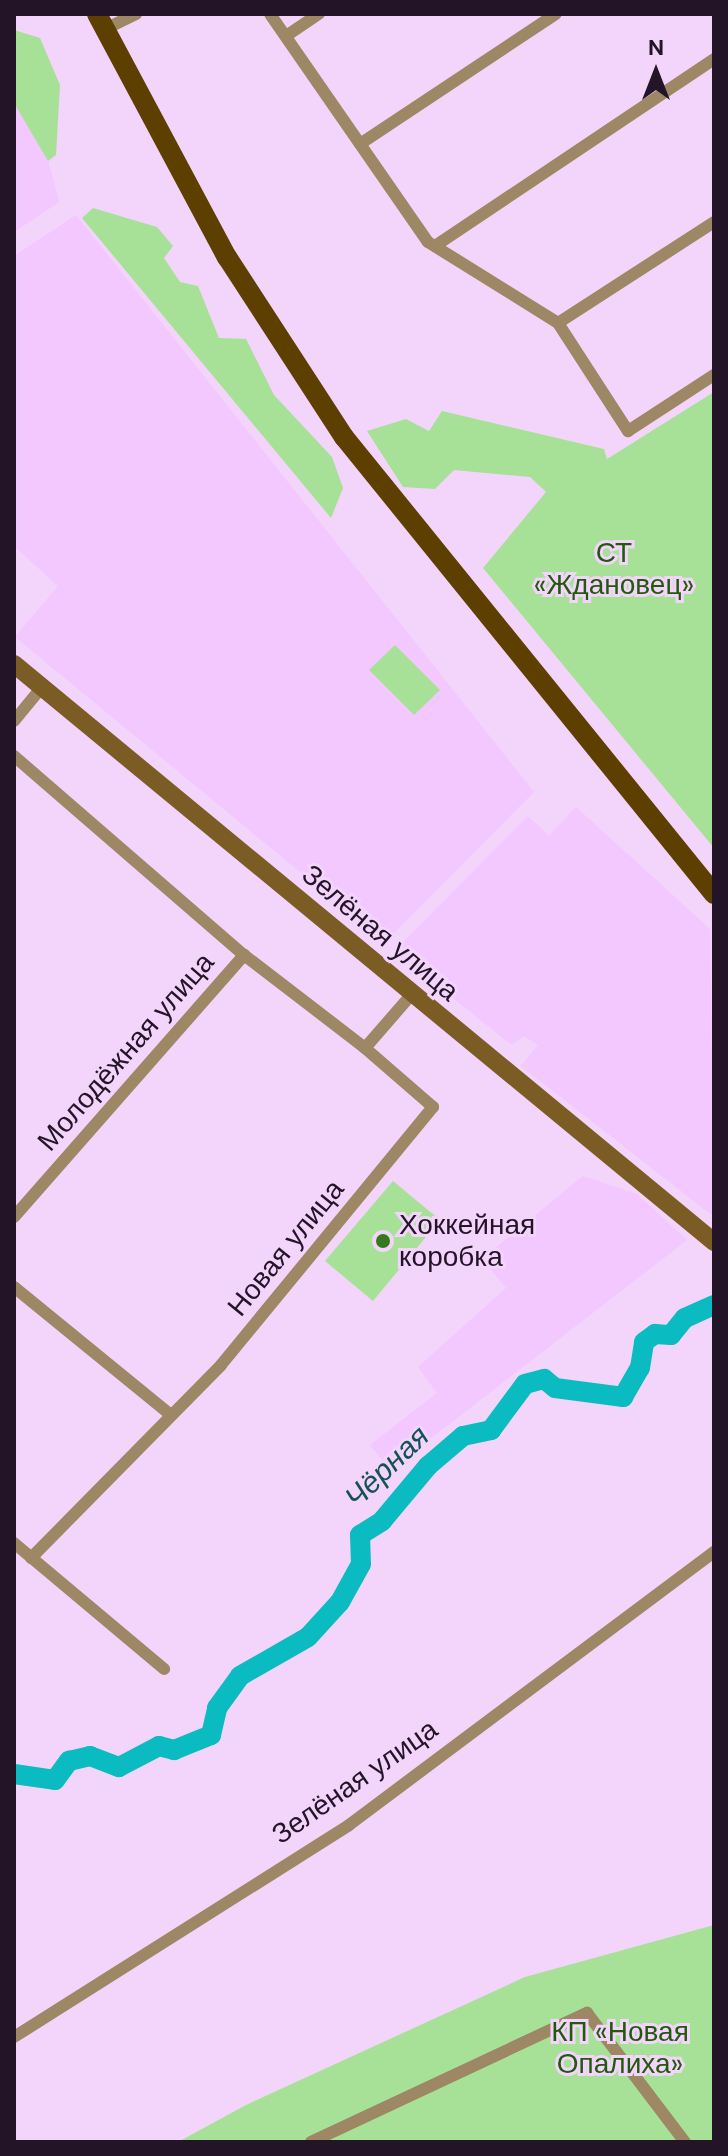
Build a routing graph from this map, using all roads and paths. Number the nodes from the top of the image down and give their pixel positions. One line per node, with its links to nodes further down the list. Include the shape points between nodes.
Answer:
1 (136, 14): 5 (street)
2 (270, 14): 6 (street)
3 (319, 14): 6 (street)
4 (556, 14): 8 (street)
5 (100, 22): 17 (main road, via 240,280 344,437)
6 (286, 36): 8 (street)
7 (714, 59): 10 (street)
8 (360, 144): 10 (street)
9 (714, 222): 11 (street)
10 (435, 246): 11 (street)
11 (558, 323): 12 (street, via 628,431)
12 (714, 375)
13 (14, 664): 14 (street, Зелёная улица)
14 (42, 687): 15 (street); 19 (street, Зелёная улица)
15 (14, 721)
16 (14, 756): 18 (street)
17 (714, 894)
18 (244, 955): 20 (street); 21 (street, Молодёжная улица)
19 (411, 995): 20 (street); 22 (street, Зелёная улица)
20 (365, 1048): 24 (street, Новая улица, via 433,1107 221,1365)
21 (14, 1217)
22 (714, 1242)
23 (14, 1287): 24 (street)
24 (171, 1415): 27 (street, Новая улица)
25 (14, 1543): 27 (street)
26 (714, 1552): 29 (street, Зелёная улица, via 349,1825)
27 (31, 1558): 28 (street)
28 (164, 1669)
29 (14, 2037)
30 (311, 2142): 31 (street, via 587,2013)
31 (685, 2142)

